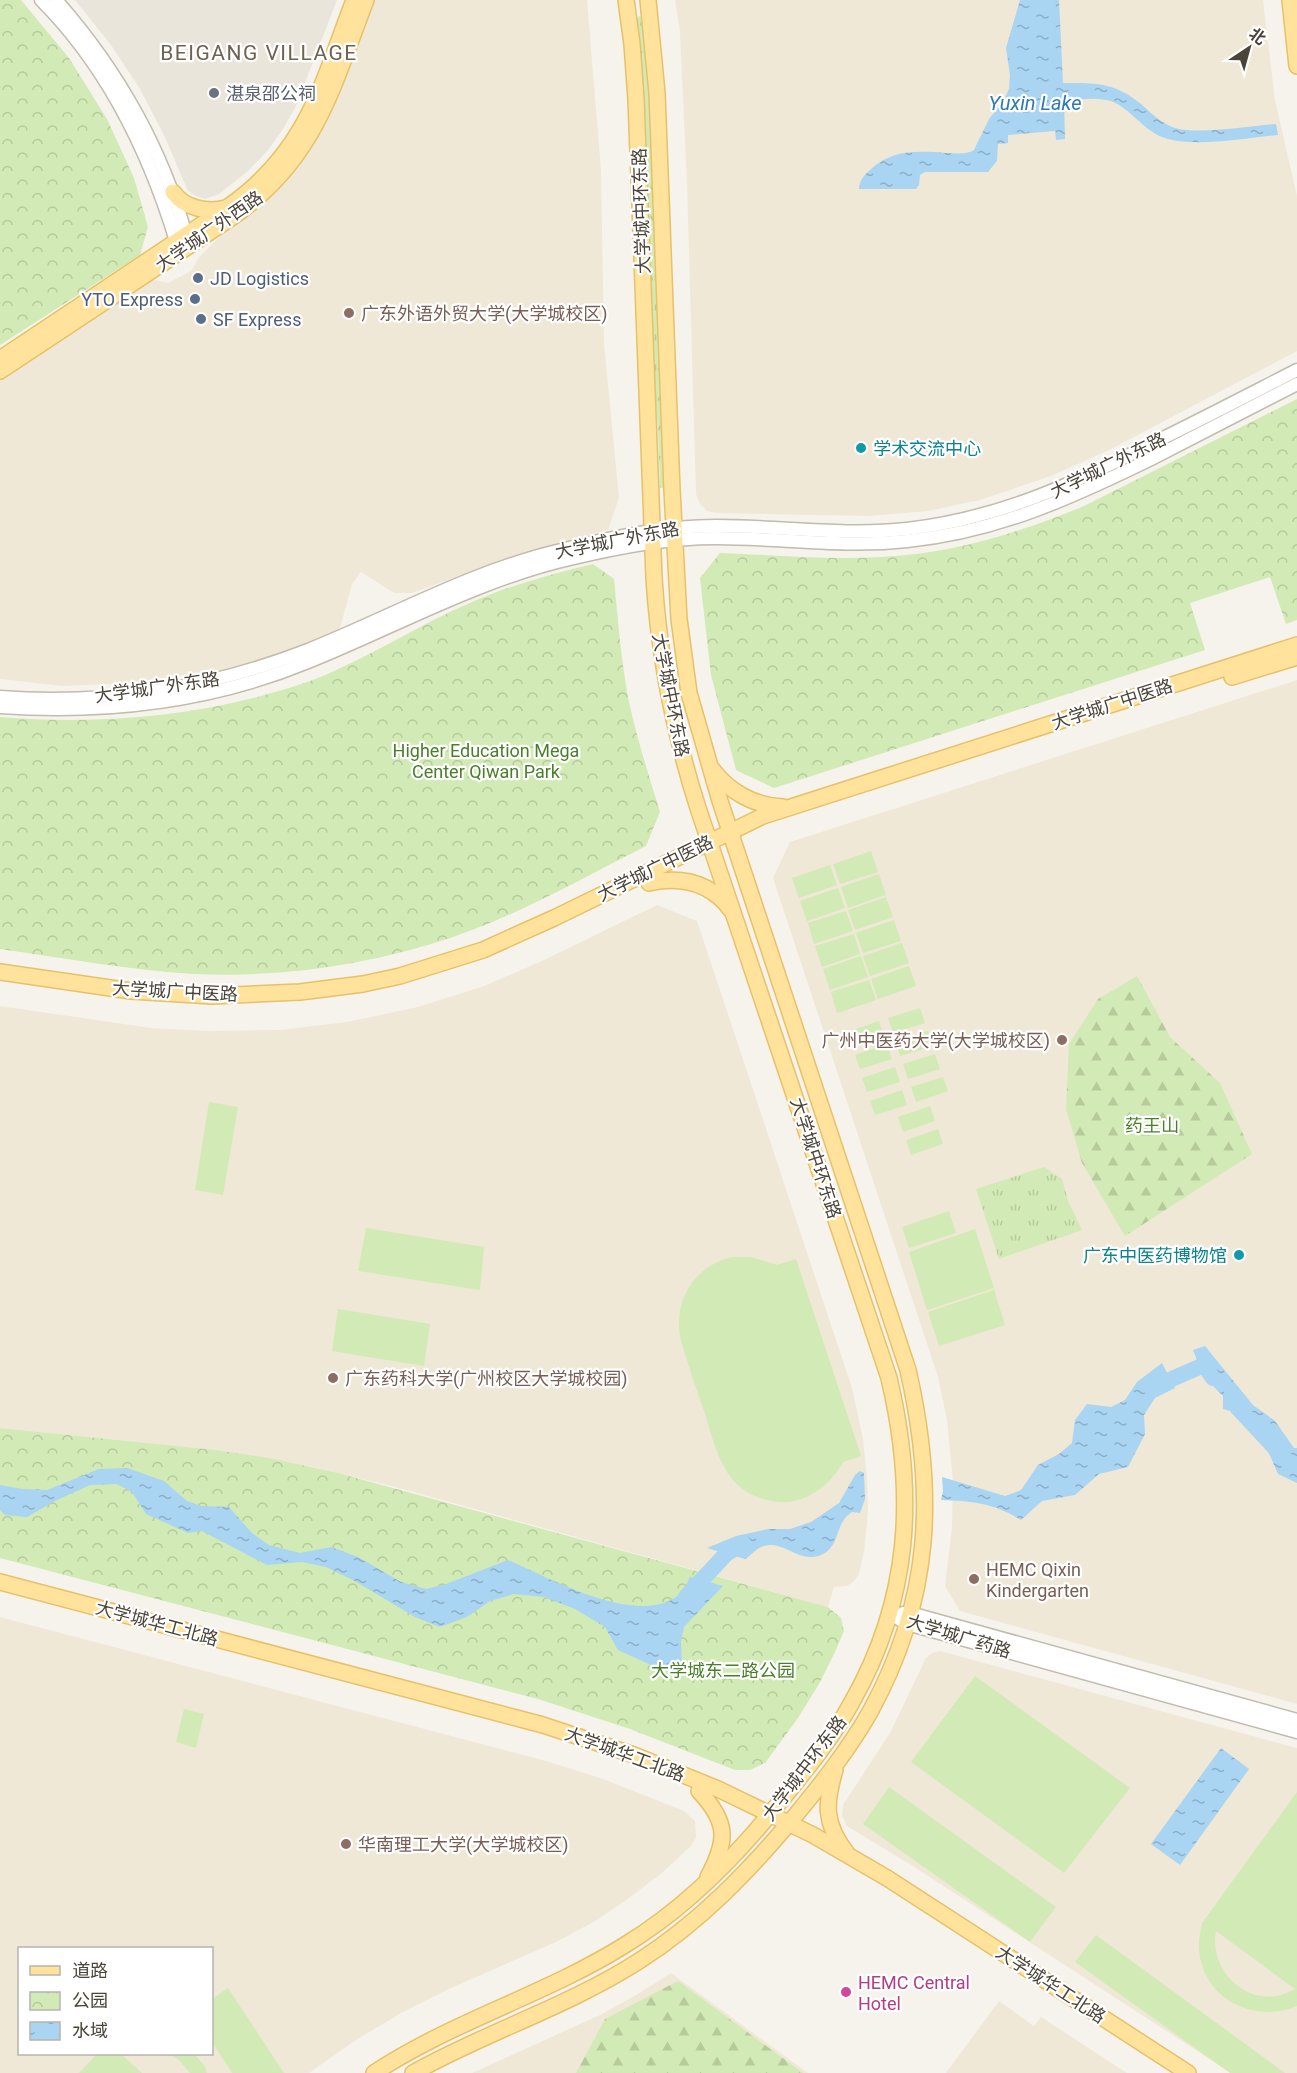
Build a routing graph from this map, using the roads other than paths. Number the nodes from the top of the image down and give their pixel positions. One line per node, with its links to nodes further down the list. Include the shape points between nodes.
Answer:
1 (41, 0): 11 (street, via 95,65 127,118)
2 (57, 0): 9 (street, via 121,84 151,139)
3 (354, 0): 10 (main road, 大学城广外西路, via 311,112 297,138 268,174)
4 (366, 0): 11 (main road, 大学城广外西路, via 320,116 294,160 250,204)
5 (1290, 0): 8 (main road)
6 (648, 4): 7 (main road); 16 (main road, 大学城中环东路, via 657,93)
7 (627, 5): 17 (main road, 大学城中环东路, via 636,99)
8 (1297, 66)
9 (173, 192): 10 (main road, via 195,207); 11 (street)
10 (228, 207): 11 (main road, 大学城广外西路)
11 (182, 241): 12 (main road, 大学城广外西路); 14 (main road, 大学城广外西路)
12 (0, 358)
13 (1297, 370): 16 (street, 大学城广外东路, via 1090,475 988,514 886,531 716,526)
14 (0, 371)
15 (1297, 384): 16 (street, 大学城广外东路, via 1096,486 991,526 878,543 831,544)
16 (674, 534): 17 (street, 大学城广外东路); 22 (main road, 大学城中环东路, via 685,672)
17 (653, 536): 20 (street, 大学城广外东路, via 559,550 480,574 310,649 217,680 116,696); 21 (street, 大学城广外东路, via 509,576 306,663 215,691 122,707); 25 (main road, 大学城中环东路, via 657,621 668,696 686,771)
18 (1297, 645): 23 (main road, 大学城广中医路)
19 (1297, 657): 24 (main road, 大学城广中医路)
20 (0, 697)
21 (0, 707)
22 (709, 765): 23 (main road, via 729,787 746,798); 24 (main road, 大学城中环东路)
23 (789, 807): 24 (main road, 大学城广中医路)
24 (732, 836): 25 (main road, 大学城广中医路); 33 (main road, 大学城中环东路, via 910,1381 922,1445 926,1502 922,1554)
25 (711, 846): 26 (main road, 大学城广中医路); 27 (main road, 大学城中环东路); 28 (main road, 大学城广中医路, via 483,950 378,981 290,993 212,996 138,992)
26 (649, 883): 27 (main road, via 674,879 700,884 721,898); 29 (main road, 大学城广中医路, via 487,959 426,979 364,993 280,1004 212,1005 143,1002)
27 (736, 917): 32 (main road, 大学城中环东路, via 893,1396 902,1447 906,1508)
28 (0, 972)
29 (0, 982)
30 (0, 1582): 38 (main road, 大学城华工北路, via 543,1725 718,1789)
31 (0, 1592): 37 (main road, 大学城华工北路, via 510,1726 607,1756)
32 (889, 1613): 33 (street, 大学城广药路); 38 (main road, 大学城中环东路, via 848,1709)
33 (909, 1618): 34 (street, 大学城广药路); 35 (street, 大学城广药路); 36 (main road, 大学城中环东路, via 874,1704)
34 (1297, 1720)
35 (1297, 1732)
36 (837, 1762): 39 (main road, 大学城中环东路); 40 (main road, via 828,1812 832,1832)
37 (699, 1791): 38 (main road, 大学城华工北路); 41 (main road, via 716,1810 723,1832 719,1853)
38 (767, 1818): 39 (main road, 大学城华工北路); 41 (main road, 大学城中环东路)
39 (786, 1827): 40 (main road, 大学城华工北路); 43 (main road, 大学城中环东路, via 724,1894 639,1961); 44 (main road, 大学城华工北路)
40 (848, 1854): 45 (main road, 大学城华工北路)
41 (701, 1888): 42 (main road, 大学城中环东路, via 608,1956 447,2032)
42 (374, 2073)
43 (412, 2073)
44 (1170, 2073)
45 (1188, 2073)

